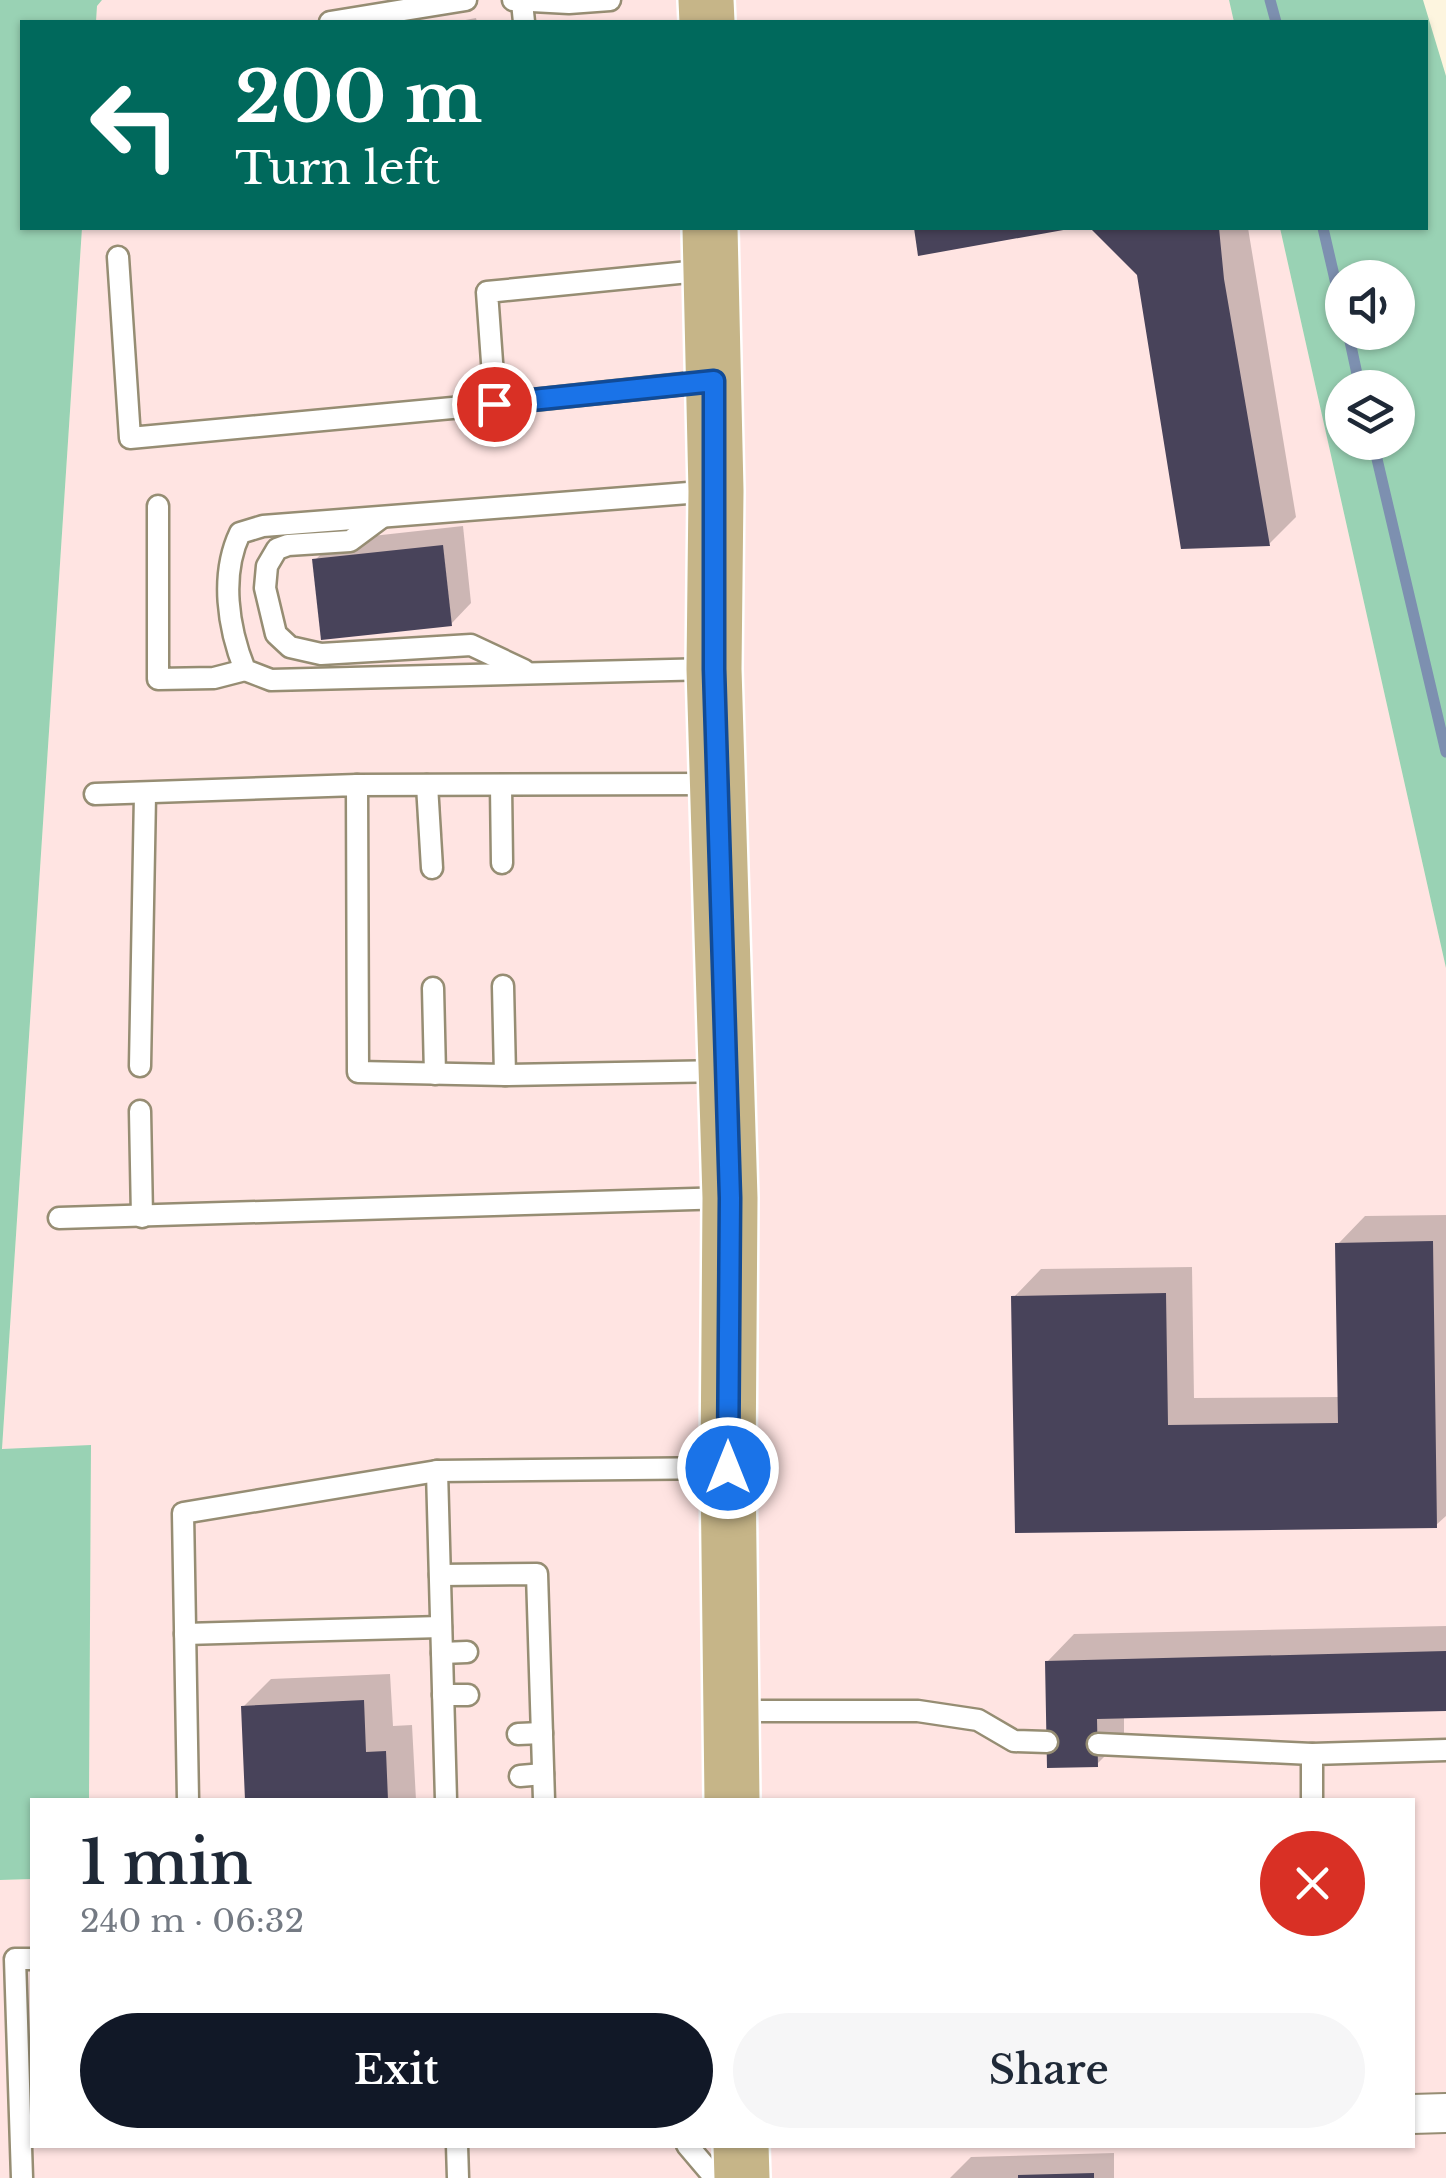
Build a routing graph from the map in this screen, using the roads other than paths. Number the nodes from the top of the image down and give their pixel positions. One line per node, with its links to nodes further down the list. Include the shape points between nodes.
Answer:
1 (466, 0): 4 (lane)
2 (610, 0): 3 (lane)
3 (520, 8)
4 (400, 16): 5 (lane)
5 (353, 20)
6 (711, 248): 8 (main road); 9 (lane, via 487,292)
7 (118, 257): 9 (lane, via 130,438)
8 (714, 381): 9 (lane); 10 (main road)
9 (494, 404)
10 (716, 491): 12 (lane); 13 (main road)
11 (158, 506): 14 (lane, via 158,680)
12 (383, 517): 14 (lane, via 240,533 230,553 229,588 232,639); 15 (lane, via 350,540 276,549 265,588 276,634 290,647 321,654 471,646)
13 (714, 669): 15 (lane); 16 (main road)
14 (245, 670): 15 (lane, via 271,680)
15 (530, 673)
16 (718, 784): 19 (lane); 27 (main road)
17 (356, 785): 18 (lane); 21 (lane); 28 (lane, via 358,1072)
18 (427, 785): 19 (lane); 23 (lane)
19 (501, 786): 22 (lane)
20 (95, 794): 21 (lane)
21 (145, 795): 26 (lane)
22 (502, 862)
23 (432, 868)
24 (503, 986): 29 (lane)
25 (433, 988): 28 (lane)
26 (140, 1066)
27 (727, 1072): 29 (lane); 31 (main road)
28 (435, 1074): 29 (lane)
29 (504, 1075)
30 (140, 1111): 32 (lane)
31 (730, 1198): 32 (lane); 34 (main road)
32 (142, 1217): 33 (lane)
33 (59, 1218)
34 (728, 1468): 35 (lane); 47 (main road)
35 (437, 1471): 36 (lane); 38 (lane, via 183,1513)
36 (440, 1575): 37 (lane); 39 (lane, via 537,1574)
37 (441, 1627): 38 (lane); 42 (lane)
38 (186, 1634): 59 (lane)
39 (540, 1650): 40 (lane); 43 (lane)
40 (518, 1651)
41 (467, 1652): 42 (lane)
42 (442, 1653): 46 (lane)
43 (541, 1692): 44 (lane); 48 (lane)
44 (517, 1693)
45 (468, 1695): 46 (lane)
46 (443, 1696): 51 (lane)
47 (732, 1712): 52 (lane, via 918,1711 978,1720 1014,1741); 61 (main road)
48 (542, 1733): 49 (lane); 56 (lane)
49 (518, 1734)
50 (468, 1737): 51 (lane)
51 (444, 1738): 58 (lane)
52 (1046, 1742)
53 (1098, 1744): 55 (lane)
54 (1446, 1750): 55 (lane)
55 (1312, 1754): 62 (lane)
56 (543, 1774): 57 (lane); 60 (lane)
57 (520, 1776)
58 (453, 1787)
59 (188, 1798)
60 (544, 1798)
61 (732, 1798)
62 (1312, 1798)
63 (30, 1959): 69 (lane, via 16,1959)
64 (1446, 2113): 65 (street)
65 (1415, 2114)
66 (457, 2148): 70 (lane)
67 (689, 2148): 71 (lane)
68 (740, 2148): 72 (main road)
69 (22, 2178)
70 (458, 2178)
71 (714, 2178)
72 (742, 2178)

